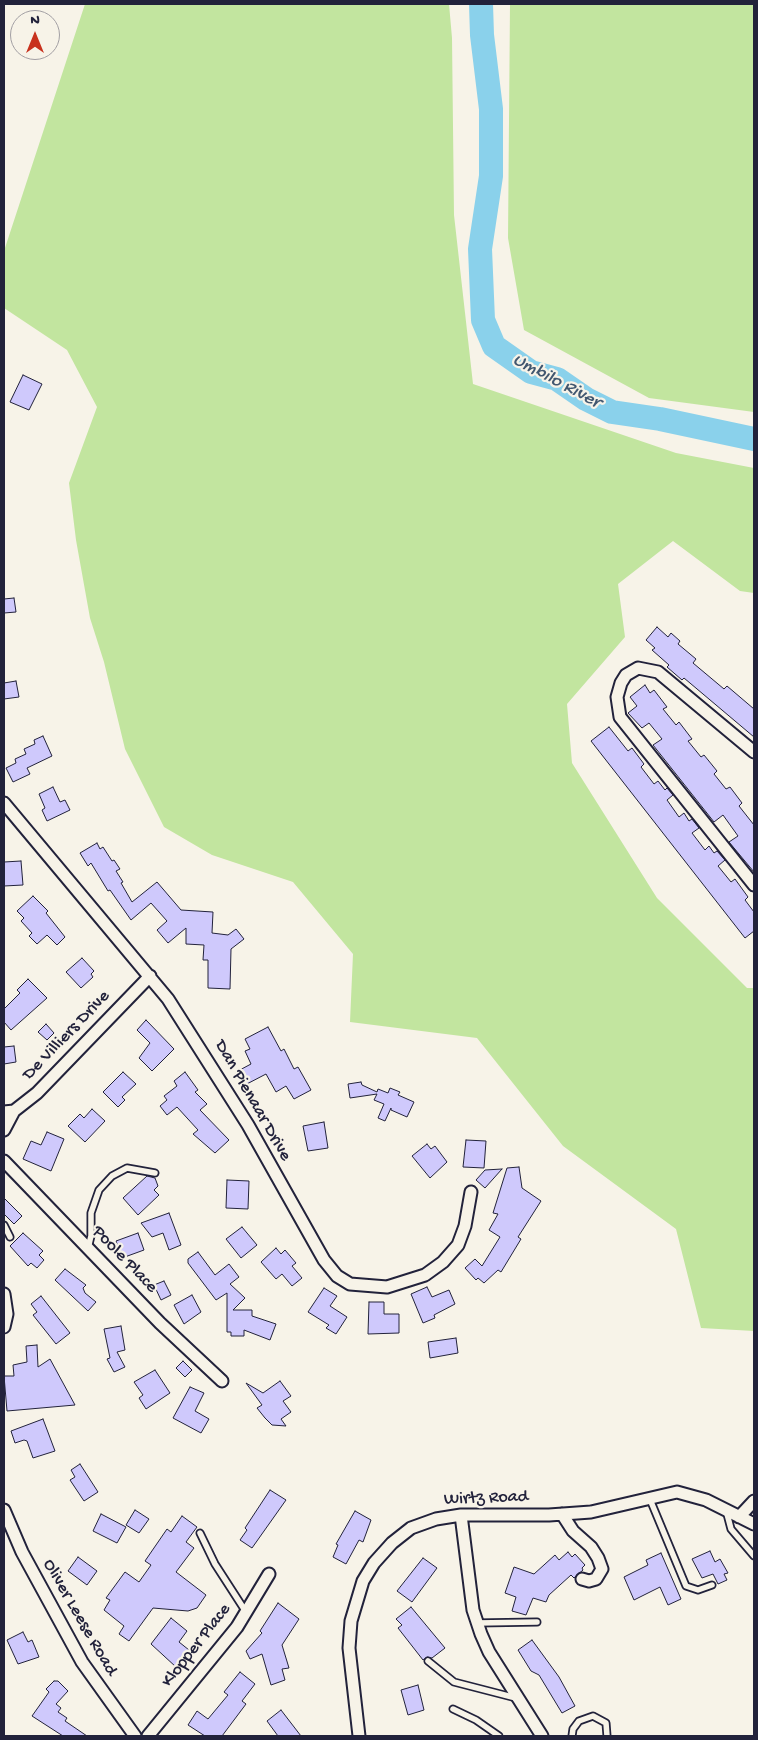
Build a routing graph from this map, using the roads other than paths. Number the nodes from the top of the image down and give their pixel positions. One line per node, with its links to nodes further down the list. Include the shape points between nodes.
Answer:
1 (754, 752): 3 (street, via 658,672 638,668 626,675 621,683 616,697 620,717)
2 (4, 803): 4 (street, Dan Pienaar Drive)
3 (754, 885)
4 (150, 976): 5 (street, De Villiers Drive, via 37,1093); 9 (street, Dan Pienaar Drive, via 195,1038 324,1260 337,1276 350,1284 387,1287 426,1275 444,1262 458,1245)
5 (9, 1111): 6 (street)
6 (4, 1130)
7 (4, 1161): 12 (street, Poole Place)
8 (155, 1173): 12 (lane, via 127,1168 112,1176 99,1190 91,1213 92,1236)
9 (471, 1192)
10 (4, 1225): 11 (lane)
11 (10, 1237)
12 (88, 1248): 15 (street, Poole Place, via 160,1323)
13 (4, 1294): 14 (street, via 8,1314)
14 (4, 1327)
15 (222, 1381)
16 (649, 1497): 19 (street, Wirtz Road, via 677,1492); 20 (street, Wirtz Road, via 591,1512); 28 (lane, via 686,1586 698,1590)
17 (754, 1501): 22 (street)
18 (4, 1510): 35 (street, Oliver Leese Road, via 22,1552 82,1662)
19 (726, 1510): 22 (street, Wirtz Road); 25 (lane, via 734,1534)
20 (562, 1514): 21 (street, Wirtz Road); 27 (street, via 573,1531 592,1547 602,1570 596,1579)
21 (461, 1515): 31 (street); 37 (street, Wirtz Road, via 410,1528 374,1563 363,1581 351,1620 349,1648)
22 (739, 1517): 23 (street, Wirtz Road)
23 (754, 1524)
24 (200, 1533): 29 (lane)
25 (754, 1556)
26 (269, 1574): 29 (street, Klopper Place)
27 (582, 1579)
28 (712, 1585)
29 (246, 1612): 36 (street, Klopper Place)
30 (537, 1622): 31 (lane)
31 (477, 1623): 33 (street, via 489,1652)
32 (428, 1661): 33 (lane, via 454,1682)
33 (518, 1698): 39 (street)
34 (453, 1709): 38 (lane)
35 (136, 1736)
36 (148, 1736)
37 (359, 1736)
38 (499, 1736)
39 (542, 1736)
40 (572, 1736): 41 (lane, via 579,1721 593,1716 606,1723)
41 (607, 1736)

